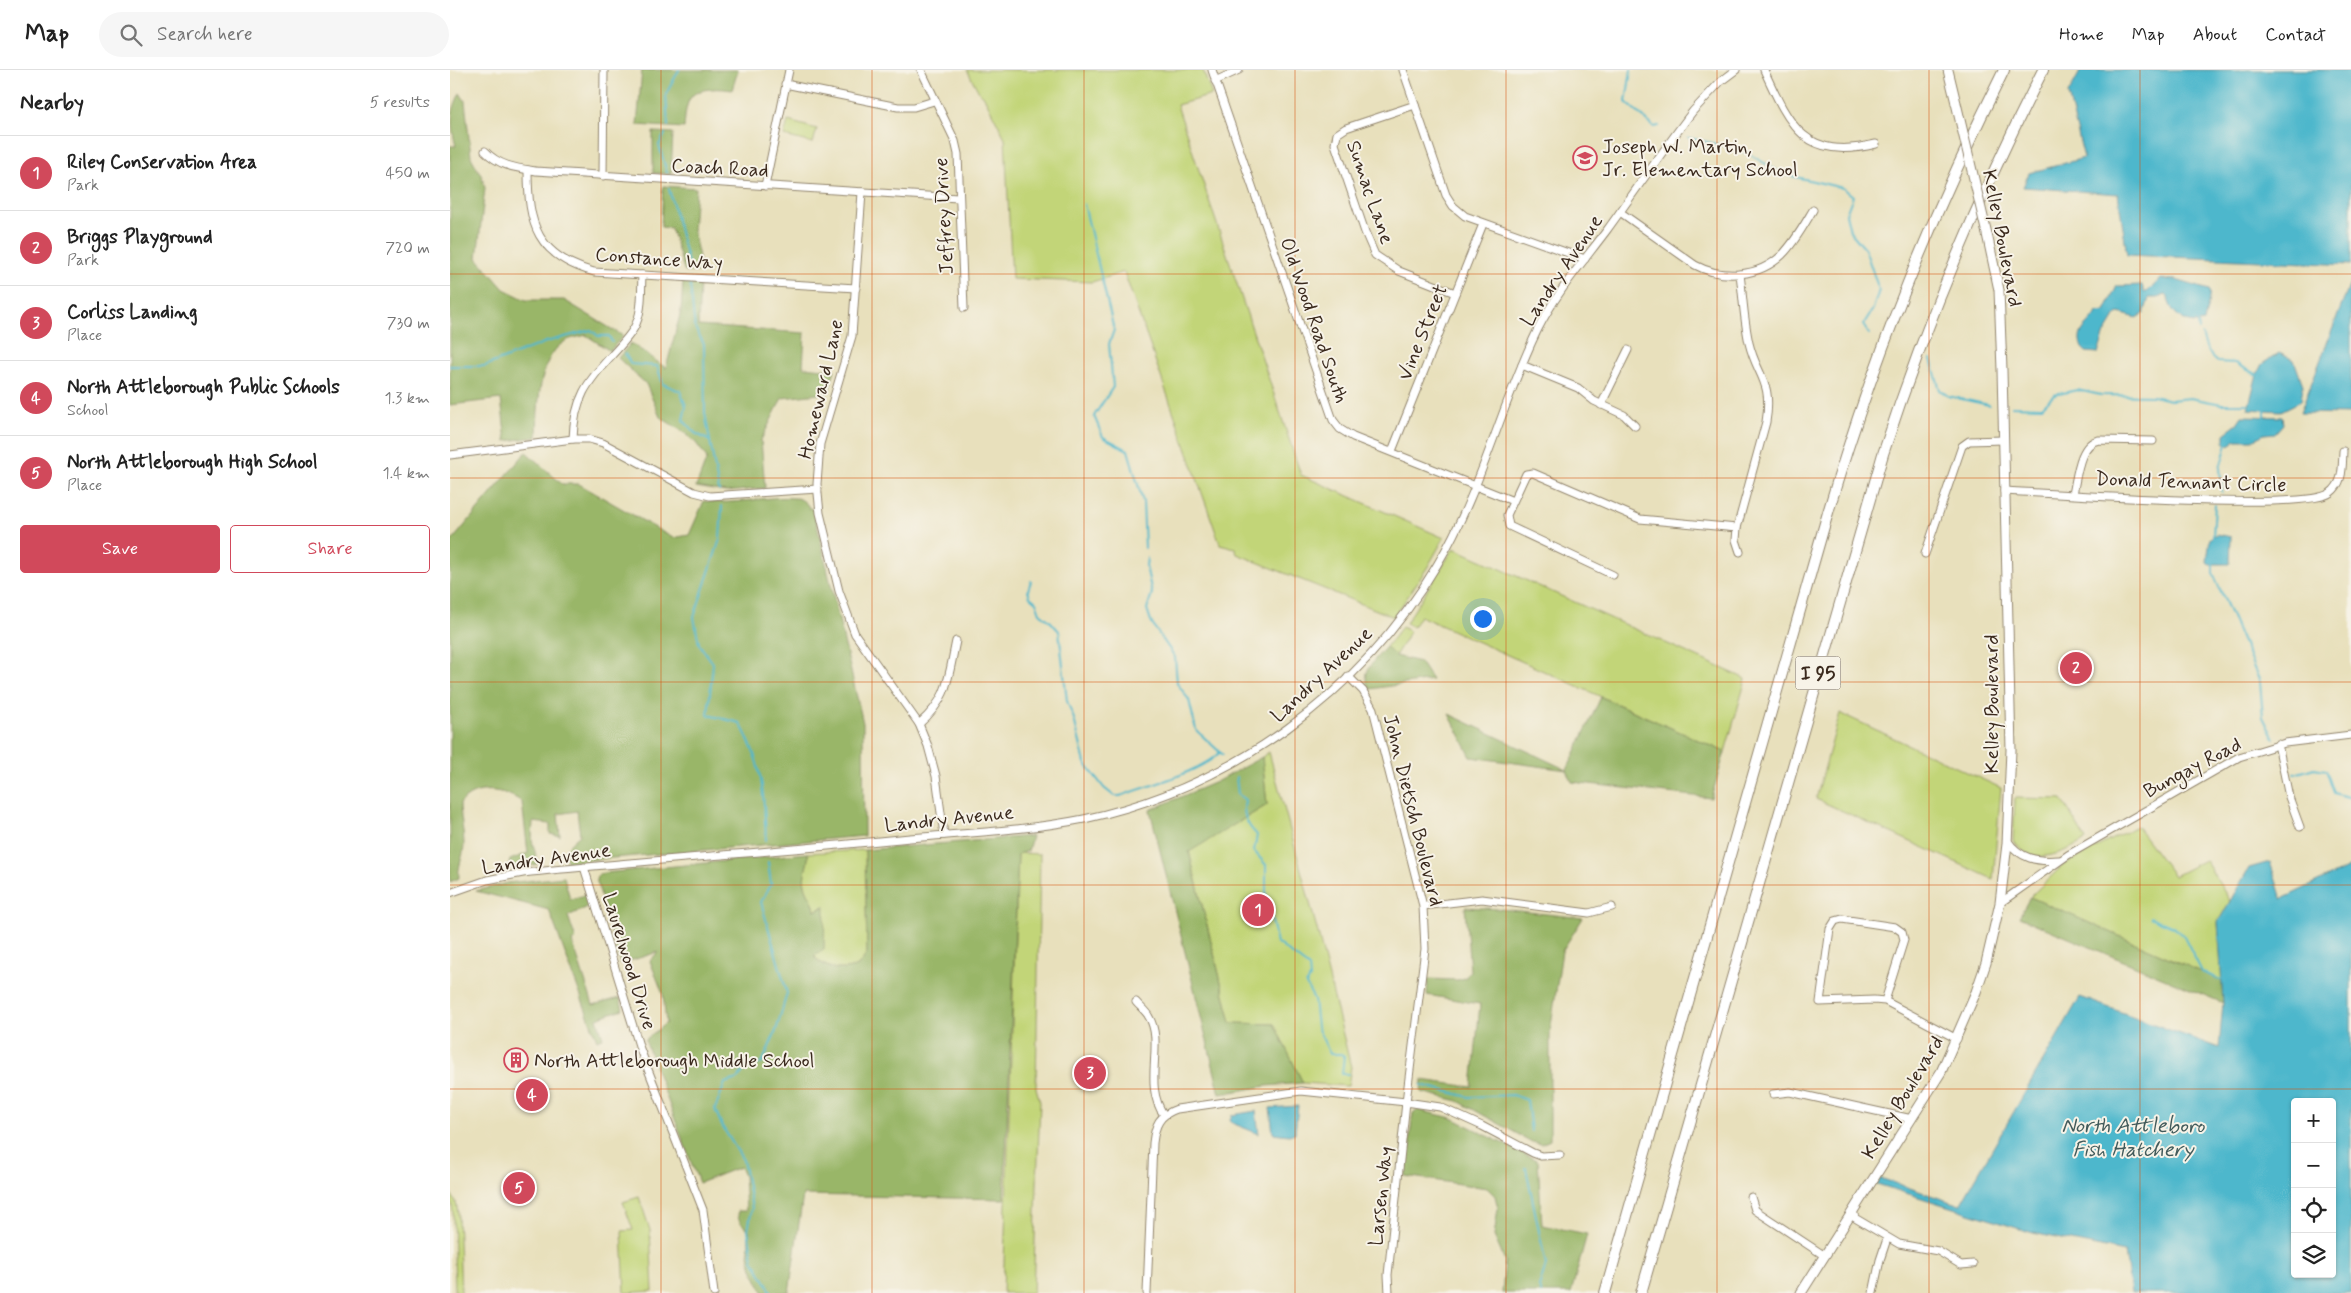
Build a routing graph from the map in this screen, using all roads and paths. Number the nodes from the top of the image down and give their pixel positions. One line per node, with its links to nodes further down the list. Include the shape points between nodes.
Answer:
1 (604, 70): 19 (street)
2 (788, 70): 13 (street)
3 (921, 70): 14 (street, Jeffrey Drive)
4 (1212, 70): 12 (street, Old Wood Road South)
5 (1239, 70): 12 (street)
6 (1403, 70): 15 (street)
7 (1736, 70): 24 (street, Landry Avenue, via 1703,98)
8 (1764, 70): 16 (street, via 1791,125 1811,140 1838,149 1853,150)
9 (1948, 70): 37 (main road, Kelley Boulevard, bridge, via 1999,290)
10 (2004, 70): 81 (highway, I 95, via 1922,245 1853,433)
11 (2043, 70): 82 (highway, I 95, via 1960,247 1885,448)
12 (1215, 80): 39 (street, Old Wood Road South, via 1333,420 1353,437)
13 (784, 84): 14 (street, via 898,107 914,107); 20 (street)
14 (934, 101): 22 (street, Jeffrey Drive, via 955,141)
15 (1414, 105): 25 (street, via 1446,195 1465,216); 30 (street, Sumac Lane, via 1346,128 1337,134 1335,144 1375,254 1399,271)
16 (1876, 144)
17 (485, 151): 18 (street, Coach Road, via 493,160 506,166)
18 (528, 170): 19 (street, Coach Road); 28 (street, Constance Way, via 528,195 536,231 558,258 594,272)
19 (603, 176): 20 (street, Coach Road)
20 (765, 186): 21 (street, Coach Road)
21 (862, 192): 22 (street, Coach Road); 29 (street, Homeward Lane)
22 (958, 198): 31 (street, Jeffrey Drive)
23 (1813, 210): 27 (street, via 1781,256 1759,269)
24 (1620, 212): 26 (street, Landry Avenue); 27 (street, via 1702,269 1720,274)
25 (1483, 224): 26 (street); 30 (street, Vine Street)
26 (1585, 259): 33 (street, Landry Avenue, via 1547,314)
27 (1740, 274): 47 (street, via 1749,342 1766,384 1768,404)
28 (642, 275): 29 (street, Constance Way); 36 (street, via 640,312 634,328 583,391 575,414)
29 (856, 288): 43 (street, Homeward Lane, via 852,336 820,444)
30 (1455, 293): 39 (street, Vine Street)
31 (964, 308)
32 (1628, 350): 34 (street)
33 (1522, 366): 34 (street, via 1578,388); 42 (street, Landry Avenue)
34 (1601, 405): 35 (street, via 1624,415)
35 (1635, 426)
36 (573, 439): 41 (street); 43 (street, via 603,443 694,492 710,496)
37 (2003, 440): 44 (main road, Kelley Boulevard); 49 (street, via 1969,441 1962,446)
38 (2154, 441): 45 (street, via 2090,442 2084,452)
39 (1392, 451): 42 (street, Old Wood Road South)
40 (2343, 451): 45 (street, Donald Tennant Circle, via 2338,486 2330,493 2311,499 2241,501)
41 (450, 455)
42 (1475, 485): 46 (street, Old Wood Road South); 52 (street, Landry Avenue, via 1452,539 1408,610)
43 (818, 489): 53 (street, Homeward Lane, via 820,513 839,591 855,634)
44 (2004, 491): 45 (street, Donald Tennant Circle); 58 (main road, Kelley Boulevard, via 2010,750)
45 (2073, 494)
46 (1513, 501): 47 (street, via 1524,476 1529,473 1640,519); 50 (street, via 1506,515 1512,529)
47 (1737, 528): 48 (street)
48 (1740, 552)
49 (1924, 554)
50 (1613, 575)
51 (956, 641): 53 (street, via 945,691 935,710)
52 (1348, 676): 57 (street, Landry Avenue, via 1274,738 1236,762 1183,788 1084,818); 63 (street, John Dietsch Boulevard, via 1364,691 1373,709)
53 (919, 724): 57 (street, Homeward Lane, via 936,776)
54 (2351, 735): 55 (street, Bungay Road)
55 (2278, 744): 56 (street, via 2289,797); 59 (street, Bungay Road, via 2229,762)
56 (2300, 827)
57 (944, 835): 60 (street, Landry Avenue)
58 (2007, 840): 59 (street, via 2016,852 2025,857); 62 (main road, Kelley Boulevard)
59 (2061, 860): 62 (street, Bungay Road)
60 (584, 867): 61 (street, Landry Avenue, via 511,875); 78 (street, Laurelwood Drive, via 640,1049 703,1210)
61 (450, 893)
62 (2000, 903): 67 (main road, Kelley Boulevard, via 1986,963)
63 (1423, 906): 64 (street, via 1482,899 1589,913); 69 (street, John Dietsch Boulevard, via 1425,949)
64 (1612, 908)
65 (1885, 1001): 65 (street, via 1820,1002 1831,927 1835,921 1895,927 1902,932 1904,940); 67 (street)
66 (1136, 1002): 70 (street, via 1150,1017 1155,1100)
67 (1957, 1039): 71 (main road, Kelley Boulevard)
68 (1773, 1094): 71 (street, via 1790,1092)
69 (1406, 1102): 70 (street, via 1301,1091 1176,1109); 72 (street, via 1440,1107 1532,1153 1541,1156); 80 (street, Larsen Way, via 1388,1275)
70 (1164, 1115): 79 (street, via 1156,1125 1153,1143)
71 (1912, 1119): 74 (main road, Kelley Boulevard)
72 (1560, 1154)
73 (1750, 1197): 76 (street, via 1754,1210)
74 (1854, 1211): 75 (street, via 1855,1218); 76 (main road, Kelley Boulevard)
75 (1887, 1239): 77 (street, via 1938,1251 1961,1265); 84 (street)
76 (1825, 1256): 83 (main road, Kelley Boulevard)
77 (1974, 1264)
78 (714, 1293)
79 (1148, 1293)
80 (1389, 1293)
81 (1605, 1293)
82 (1641, 1293)
83 (1801, 1293)
84 (1873, 1293)

